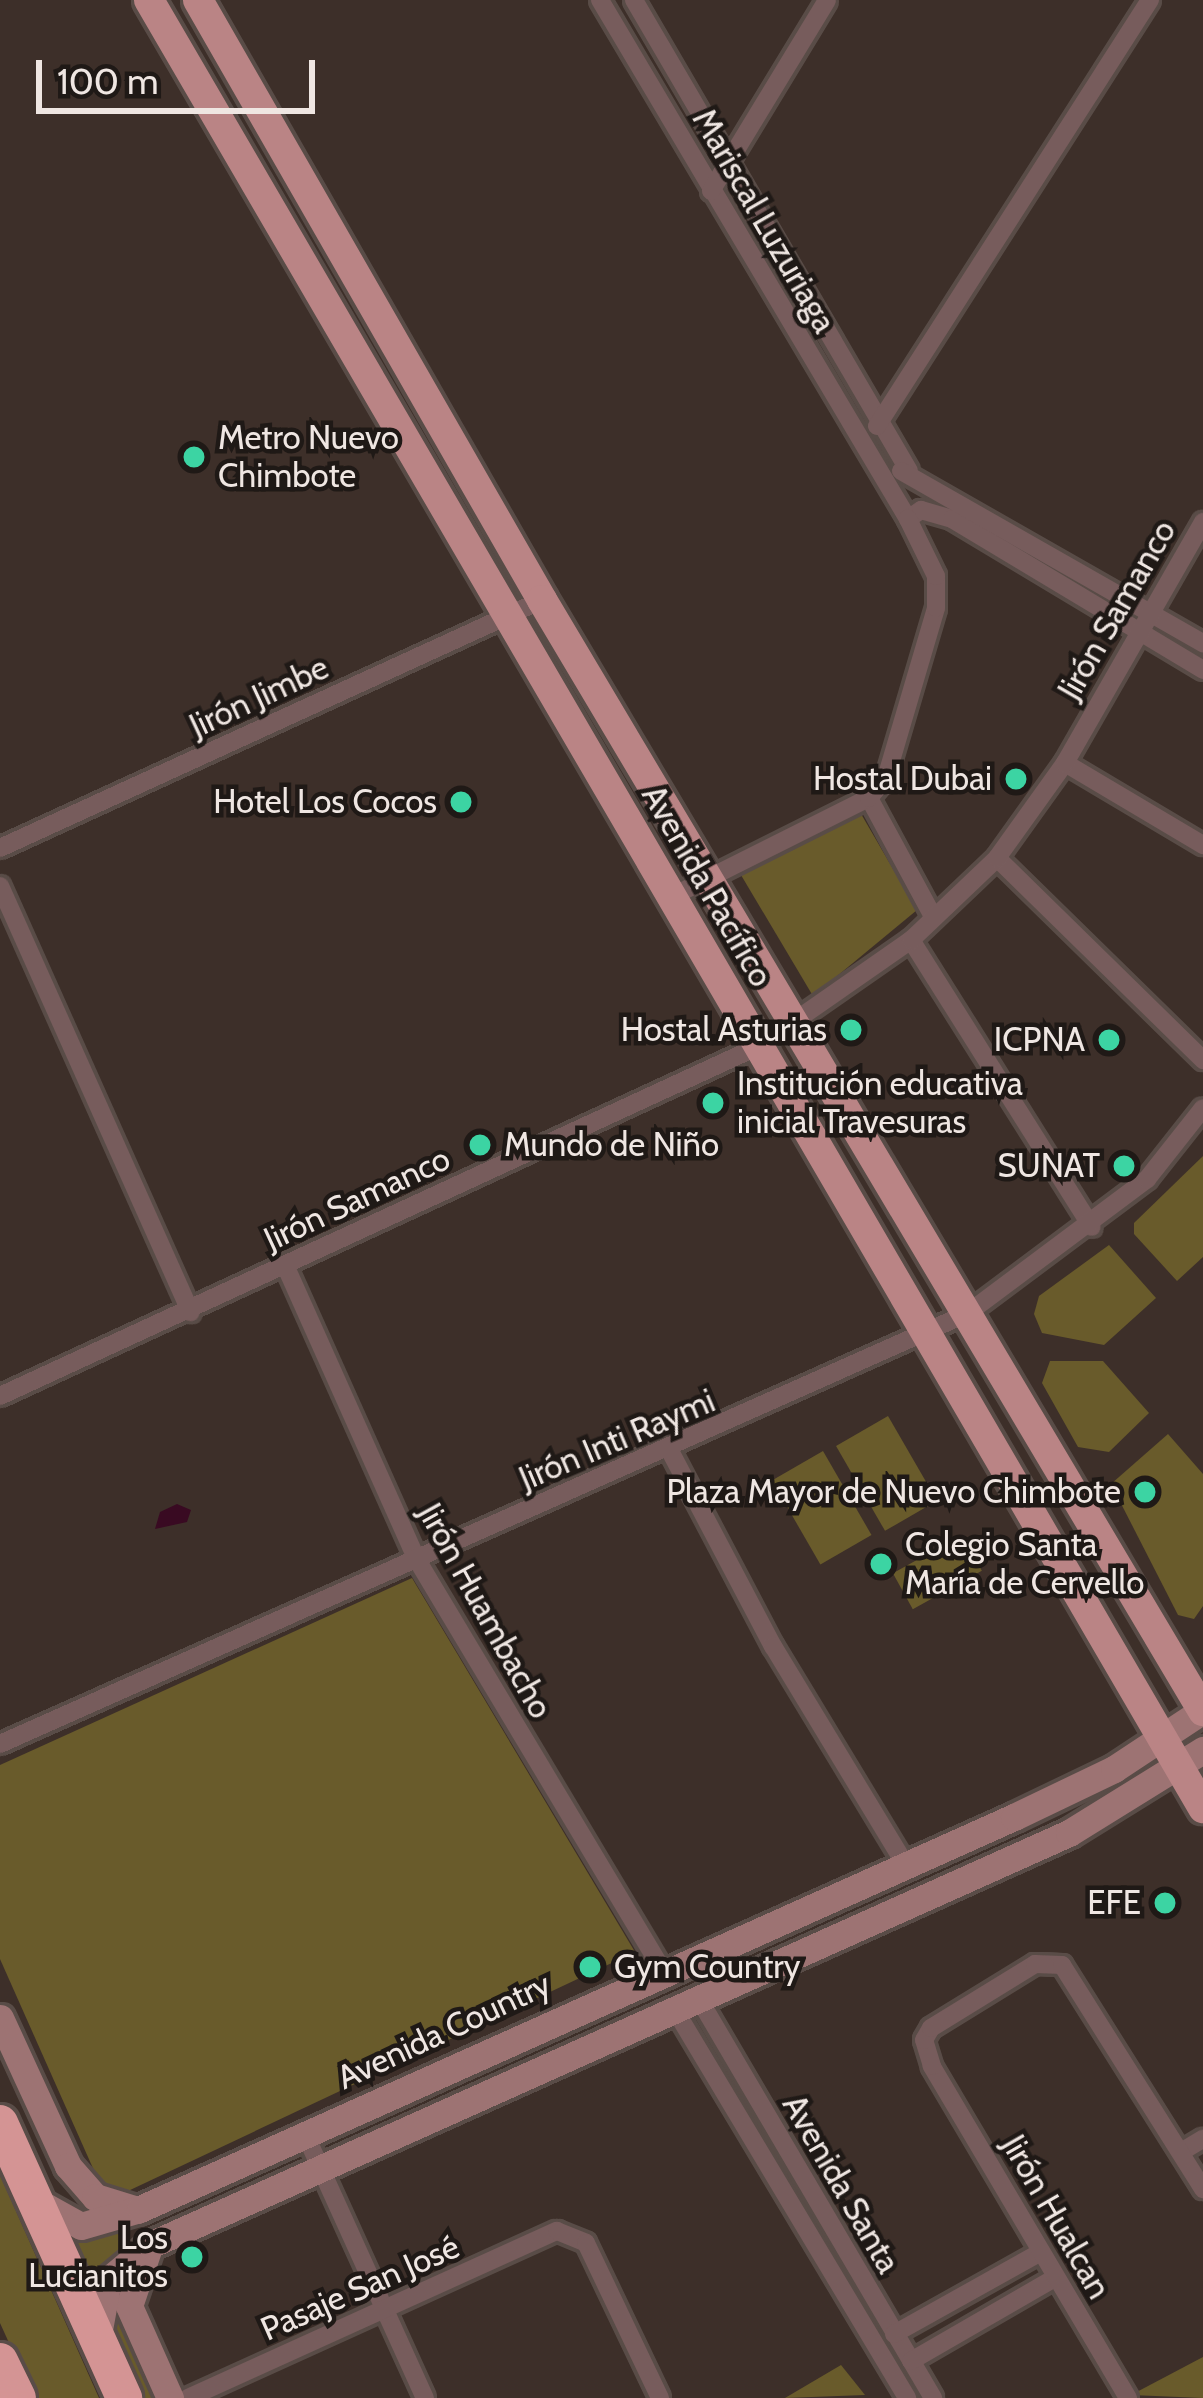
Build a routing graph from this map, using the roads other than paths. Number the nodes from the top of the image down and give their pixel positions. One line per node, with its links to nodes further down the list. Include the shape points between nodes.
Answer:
1 (149, 0): 17 (main road, Avenida Pacífico)
2 (198, 0): 15 (main road, Avenida Pacífico)
3 (600, 0): 8 (street, Mariscal Luzuriaga)
4 (634, 0): 7 (street, Mariscal Luzuriaga)
5 (827, 0): 7 (street)
6 (1150, 0): 9 (street)
7 (728, 162): 8 (street); 9 (street, Mariscal Luzuriaga)
8 (711, 191): 10 (street, Mariscal Luzuriaga)
9 (881, 422): 10 (street); 12 (street, Mariscal Luzuriaga)
10 (860, 442): 11 (street, Mariscal Luzuriaga)
11 (877, 471): 12 (street); 13 (street, Mariscal Luzuriaga)
12 (909, 471): 16 (street)
13 (908, 519): 18 (street, via 922,510 952,519); 22 (street, Mariscal Luzuriaga, via 936,576 936,608 886,778)
14 (1203, 522): 16 (street, Jirón Samanco)
15 (542, 600): 17 (street, Jirón Jimbe); 26 (main road, Avenida Pacífico)
16 (1149, 610): 18 (street, Jirón Samanco); 19 (street)
17 (508, 617): 24 (street, Jirón Jimbe); 28 (main road, Avenida Pacífico)
18 (1136, 631): 20 (street); 21 (street, Jirón Samanco)
19 (1203, 643)
20 (1203, 670)
21 (1065, 763): 23 (street); 25 (street, Jirón Samanco)
22 (869, 798): 26 (street); 29 (street)
23 (1203, 845)
24 (0, 848)
25 (997, 858): 29 (street, Jirón Samanco); 33 (street)
26 (713, 880): 28 (street); 31 (main road, Avenida Pacífico)
27 (0, 886): 37 (street)
28 (670, 897): 32 (main road, Avenida Pacífico)
29 (934, 918): 30 (street, Jirón Samanco)
30 (910, 940): 31 (street, Jirón Samanco); 35 (street)
31 (796, 1022): 32 (street, Jirón Samanco); 38 (main road, Avenida Pacífico)
32 (758, 1046): 36 (street, Jirón Samanco); 39 (main road, Avenida Pacífico)
33 (1203, 1060)
34 (1203, 1108): 35 (street, Jirón Inti Raymi, via 1147,1179)
35 (1092, 1227): 38 (street, Jirón Inti Raymi)
36 (285, 1265): 37 (street, Jirón Samanco); 42 (street, Jirón Huambacho)
37 (191, 1312): 40 (street, Jirón Samanco)
38 (968, 1313): 39 (street, Jirón Inti Raymi); 43 (main road, Avenida Pacífico)
39 (928, 1334): 41 (street, Jirón Inti Raymi); 45 (main road, Avenida Pacífico)
40 (0, 1396)
41 (670, 1451): 42 (street, Jirón Inti Raymi); 47 (street, via 772,1646)
42 (416, 1558): 44 (street, Jirón Inti Raymi); 50 (street, Jirón Huambacho)
43 (1203, 1710): 45 (main road, Avenida Country)
44 (0, 1744)
45 (1182, 1751): 46 (main road, Avenida Pacífico); 47 (main road, Avenida Country); 49 (main road, Avenida Country, via 1069,1833)
46 (1203, 1808)
47 (906, 1866): 48 (main road, Avenida Country)
48 (790, 1914): 49 (main road); 50 (main road, Avenida Country)
49 (806, 1951): 51 (main road, Avenida Country)
50 (663, 1970): 53 (main road, Avenida Country)
51 (687, 2004): 54 (main road, Avenida Country); 69 (street, Avenida Santa); 79 (street, Avenida Santa)
52 (0, 2018): 63 (main road, via 68,2166 95,2197)
53 (543, 2024): 54 (main road); 56 (main road, Avenida Country)
54 (560, 2060): 59 (main road, Avenida Country)
55 (0, 2123): 62 (highway)
56 (306, 2136): 59 (street); 60 (main road, Avenida Country)
57 (1203, 2139): 58 (street)
58 (1181, 2152): 61 (street); 66 (street, Jirón Hualcan, via 1062,1965 1035,1964 941,2019 924,2040 932,2066)
59 (322, 2170): 64 (main road, Avenida Country); 68 (street)
60 (218, 2173): 63 (main road, Avenida Country); 64 (main road, via 242,2188)
61 (1201, 2180)
62 (36, 2201): 63 (main road, Avenida Country, via 81,2226); 70 (highway)
63 (137, 2210)
64 (230, 2210): 65 (main road, Avenida Country)
65 (150, 2245): 70 (main road, Avenida Country, via 108,2280); 75 (main road, via 129,2306)
66 (1041, 2252): 67 (street, Jirón Hualcan); 69 (street)
67 (1055, 2278): 71 (street); 81 (street, Jirón Hualcan)
68 (387, 2310): 76 (street, Pasaje San José); 77 (street); 78 (street, Pasaje San José, via 557,2231 586,2243)
69 (894, 2334): 71 (street, Avenida Santa)
70 (98, 2339): 74 (highway)
71 (911, 2361): 80 (street, Avenida Santa)
72 (0, 2363): 73 (highway)
73 (18, 2398)
74 (124, 2398)
75 (170, 2398)
76 (188, 2398)
77 (425, 2398)
78 (660, 2398)
79 (907, 2398)
80 (933, 2398)
81 (1128, 2398)

